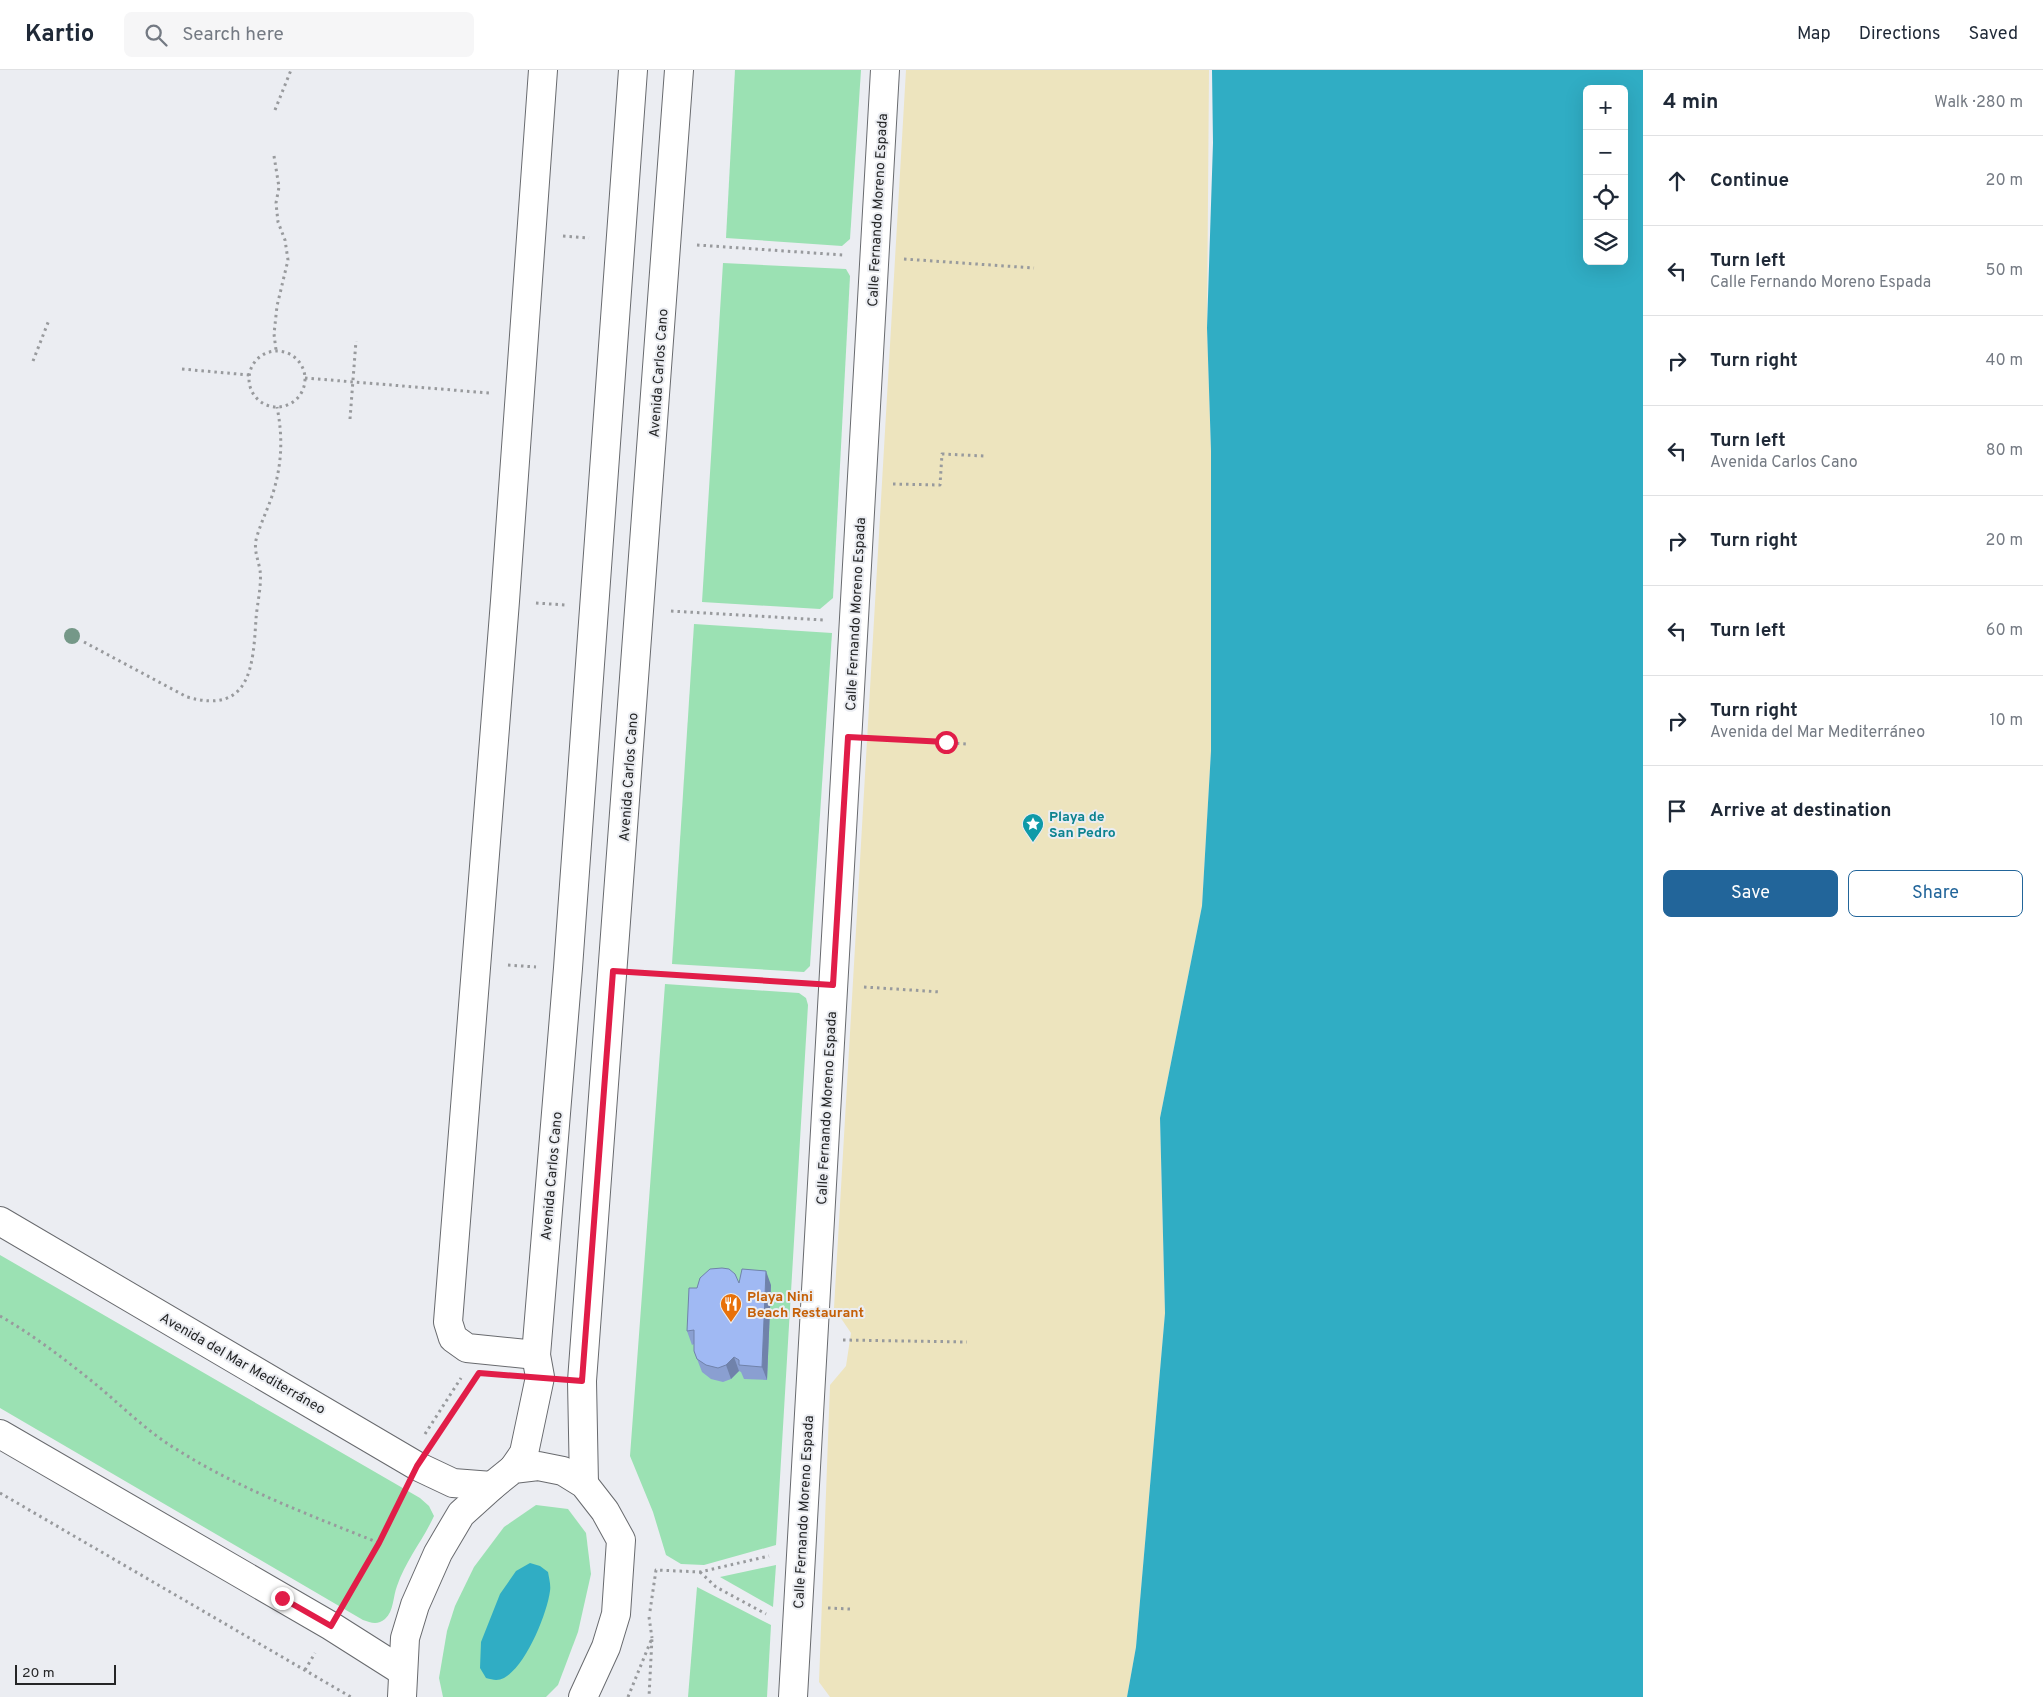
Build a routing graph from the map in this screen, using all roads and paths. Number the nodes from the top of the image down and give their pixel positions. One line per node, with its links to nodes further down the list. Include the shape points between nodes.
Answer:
1 (291, 70): 6 (path)
2 (543, 70): 23 (street)
3 (633, 70): 10 (street, Avenida Carlos Cano)
4 (679, 70): 11 (street, Avenida Carlos Cano)
5 (885, 70): 13 (street, Calle Fernando Moreno Espada)
6 (275, 110)
7 (274, 156): 17 (path, via 279,187 276,203 278,222 288,260 277,306)
8 (563, 226): 9 (path)
9 (562, 236): 10 (path); 12 (path)
10 (620, 240): 29 (street, Avenida Carlos Cano)
11 (667, 242): 13 (path); 30 (street, Avenida Carlos Cano)
12 (561, 246)
13 (874, 257): 14 (path); 27 (street, Calle Fernando Moreno Espada)
14 (1034, 268)
15 (49, 320): 18 (path)
16 (356, 341): 22 (path)
17 (276, 350): 20 (path, via 256,359); 21 (path, via 296,358 303,367)
18 (33, 361)
19 (182, 369): 20 (path)
20 (249, 375): 24 (path, via 251,390 257,399)
21 (305, 378): 22 (path); 24 (path, via 297,398)
22 (353, 382): 23 (path); 25 (path)
23 (521, 396): 47 (street, via 448,1322 453,1338 467,1348)
24 (278, 407): 32 (path, via 282,428 281,461 256,540 260,570 254,650 250,672 238,691 219,701 203,702 187,697)
25 (350, 419)
26 (984, 456): 27 (path, via 942,454 940,485)
27 (862, 483): 31 (street, Calle Fernando Moreno Espada)
28 (535, 594): 29 (path, via 534,603)
29 (594, 606): 37 (street, Avenida Carlos Cano)
30 (641, 609): 31 (path); 38 (street, Avenida Carlos Cano)
31 (855, 622): 33 (street, Calle Fernando Moreno Espada)
32 (84, 642)
33 (848, 737): 34 (path); 40 (street, Calle Fernando Moreno Espada)
34 (966, 744)
35 (508, 955): 36 (path)
36 (507, 965): 37 (path); 39 (path)
37 (568, 968): 46 (street, Avenida Carlos Cano)
38 (613, 971): 40 (path); 51 (street, Avenida Carlos Cano, via 582,1381)
39 (506, 975)
40 (833, 985): 41 (path); 44 (street, Calle Fernando Moreno Espada)
41 (941, 992)
42 (0, 1221): 49 (street, Avenida del Mar Mediterráneo)
43 (0, 1316): 54 (path, via 78,1371 174,1448 225,1478)
44 (813, 1340): 45 (path); 55 (street, Calle Fernando Moreno Espada)
45 (967, 1342)
46 (536, 1355): 47 (street); 50 (street, Avenida Carlos Cano, via 540,1377 524,1453)
47 (477, 1362): 49 (path); 49 (path, via 456,1389)
48 (0, 1434): 58 (street)
49 (412, 1463): 52 (street, Avenida del Mar Mediterráneo, via 453,1483); 54 (path)
50 (513, 1469): 51 (street, via 538,1466 563,1471); 52 (street)
51 (584, 1484): 63 (street, via 605,1511 621,1540 616,1614 606,1647)
52 (492, 1486): 61 (street, via 461,1514 438,1553 415,1605 405,1638)
53 (0, 1493): 60 (path)
54 (379, 1543): 58 (path)
55 (800, 1556): 56 (path, via 779,1554); 57 (street, Calle Fernando Moreno Espada)
56 (700, 1572): 57 (path, via 716,1588 775,1619); 59 (path, via 656,1570 649,1618)
57 (797, 1620): 66 (street, Calle Fernando Moreno Espada)
58 (331, 1626): 60 (path); 61 (street)
59 (652, 1638): 64 (path); 65 (path)
60 (305, 1670): 62 (path)
61 (402, 1684)
62 (352, 1697)
63 (583, 1697)
64 (628, 1697)
65 (649, 1697)
66 (793, 1697)

